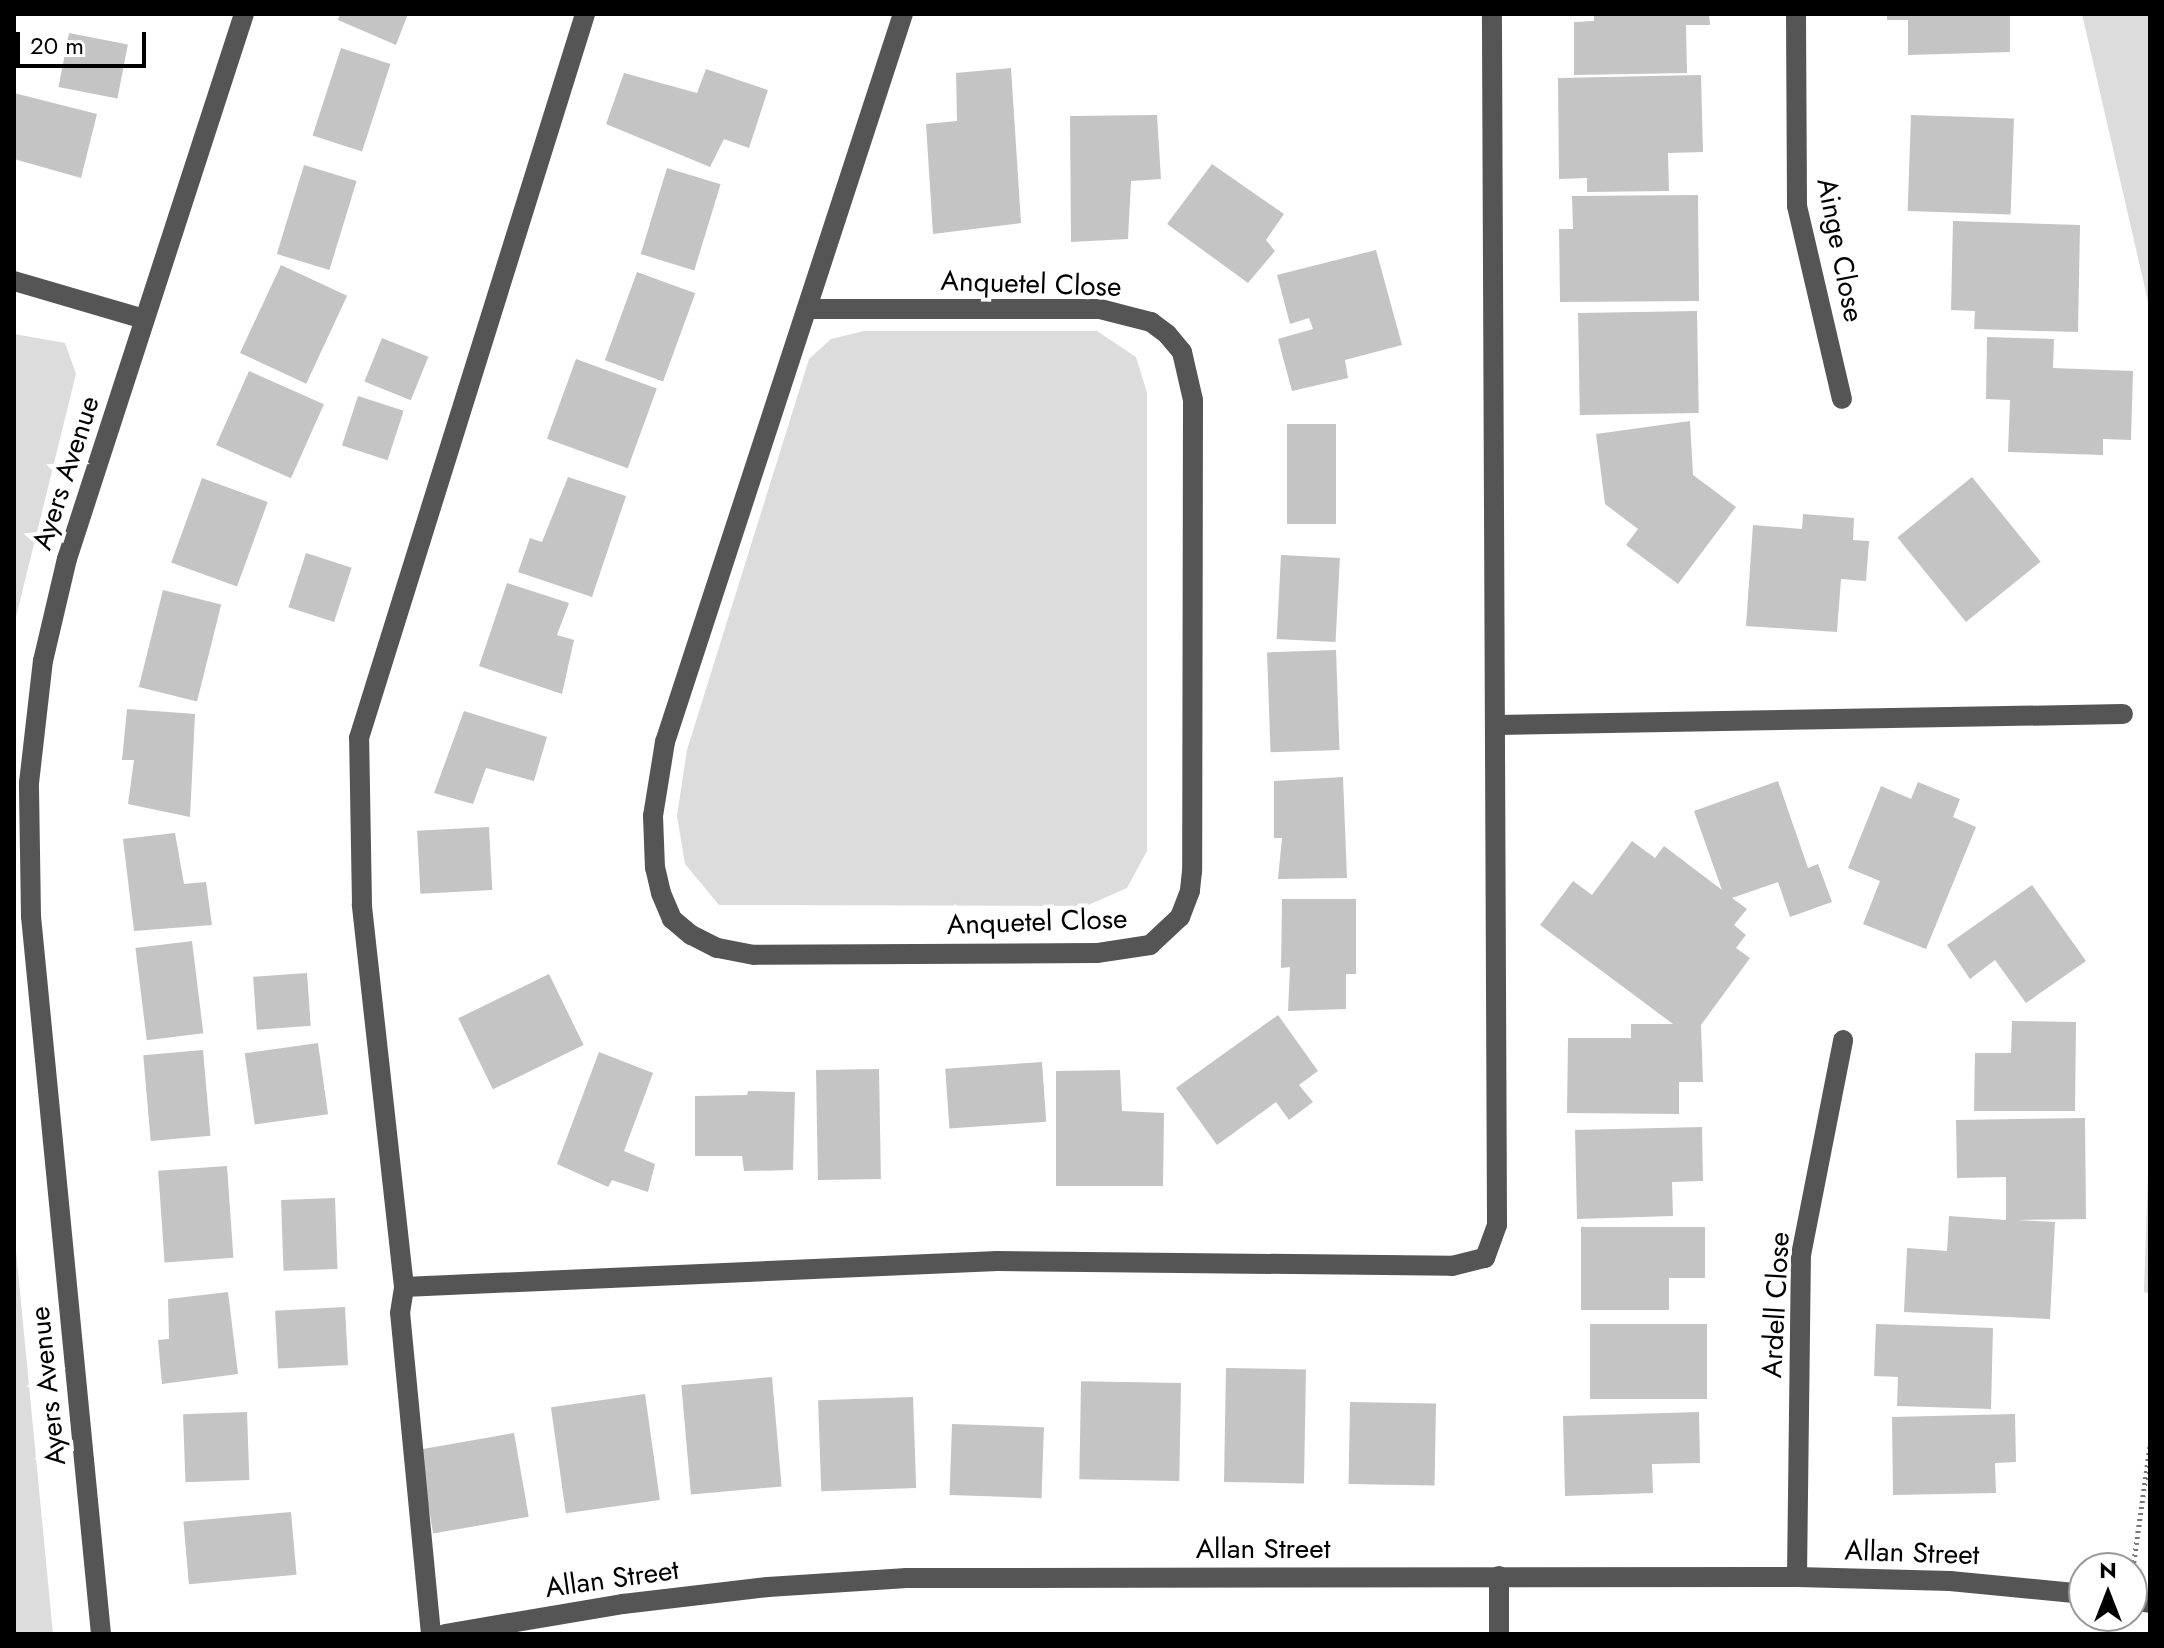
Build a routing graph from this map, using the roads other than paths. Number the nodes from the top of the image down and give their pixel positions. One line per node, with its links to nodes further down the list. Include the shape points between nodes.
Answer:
1 (244, 14): 8 (street, Ayers Avenue)
2 (585, 14): 13 (street, via 359,738 362,904)
3 (903, 14): 7 (street, Anquetel Close)
4 (1492, 14): 11 (street)
5 (1796, 14): 9 (street, Ainge Close, via 1797,206)
6 (14, 281): 8 (street)
7 (809, 309): 7 (street, Anquetel Close, via 657,777 655,868 672,919 717,948 754,955 1097,953 1150,945 1180,917 1192,871 1193,400 1182,352 1151,322 1100,309)
8 (144, 319): 17 (street, Ayers Avenue, via 55,609 43,661 29,783 31,916)
9 (1842, 399)
10 (2123, 714): 11 (street)
11 (1495, 725): 13 (street, via 1497,1225 1485,1258 1452,1266 997,1261)
12 (1843, 1040): 15 (street, Ardell Close, via 1801,1255)
13 (404, 1287): 18 (street, via 400,1313)
14 (1499, 1576): 15 (street, Allan Street); 19 (street, Allan Street, via 907,1578 623,1604); 20 (street)
15 (1797, 1577): 16 (street, Allan Street, via 1950,1581)
16 (2068, 1592)
17 (101, 1634)
18 (431, 1634)
19 (445, 1634)
20 (1499, 1634)

